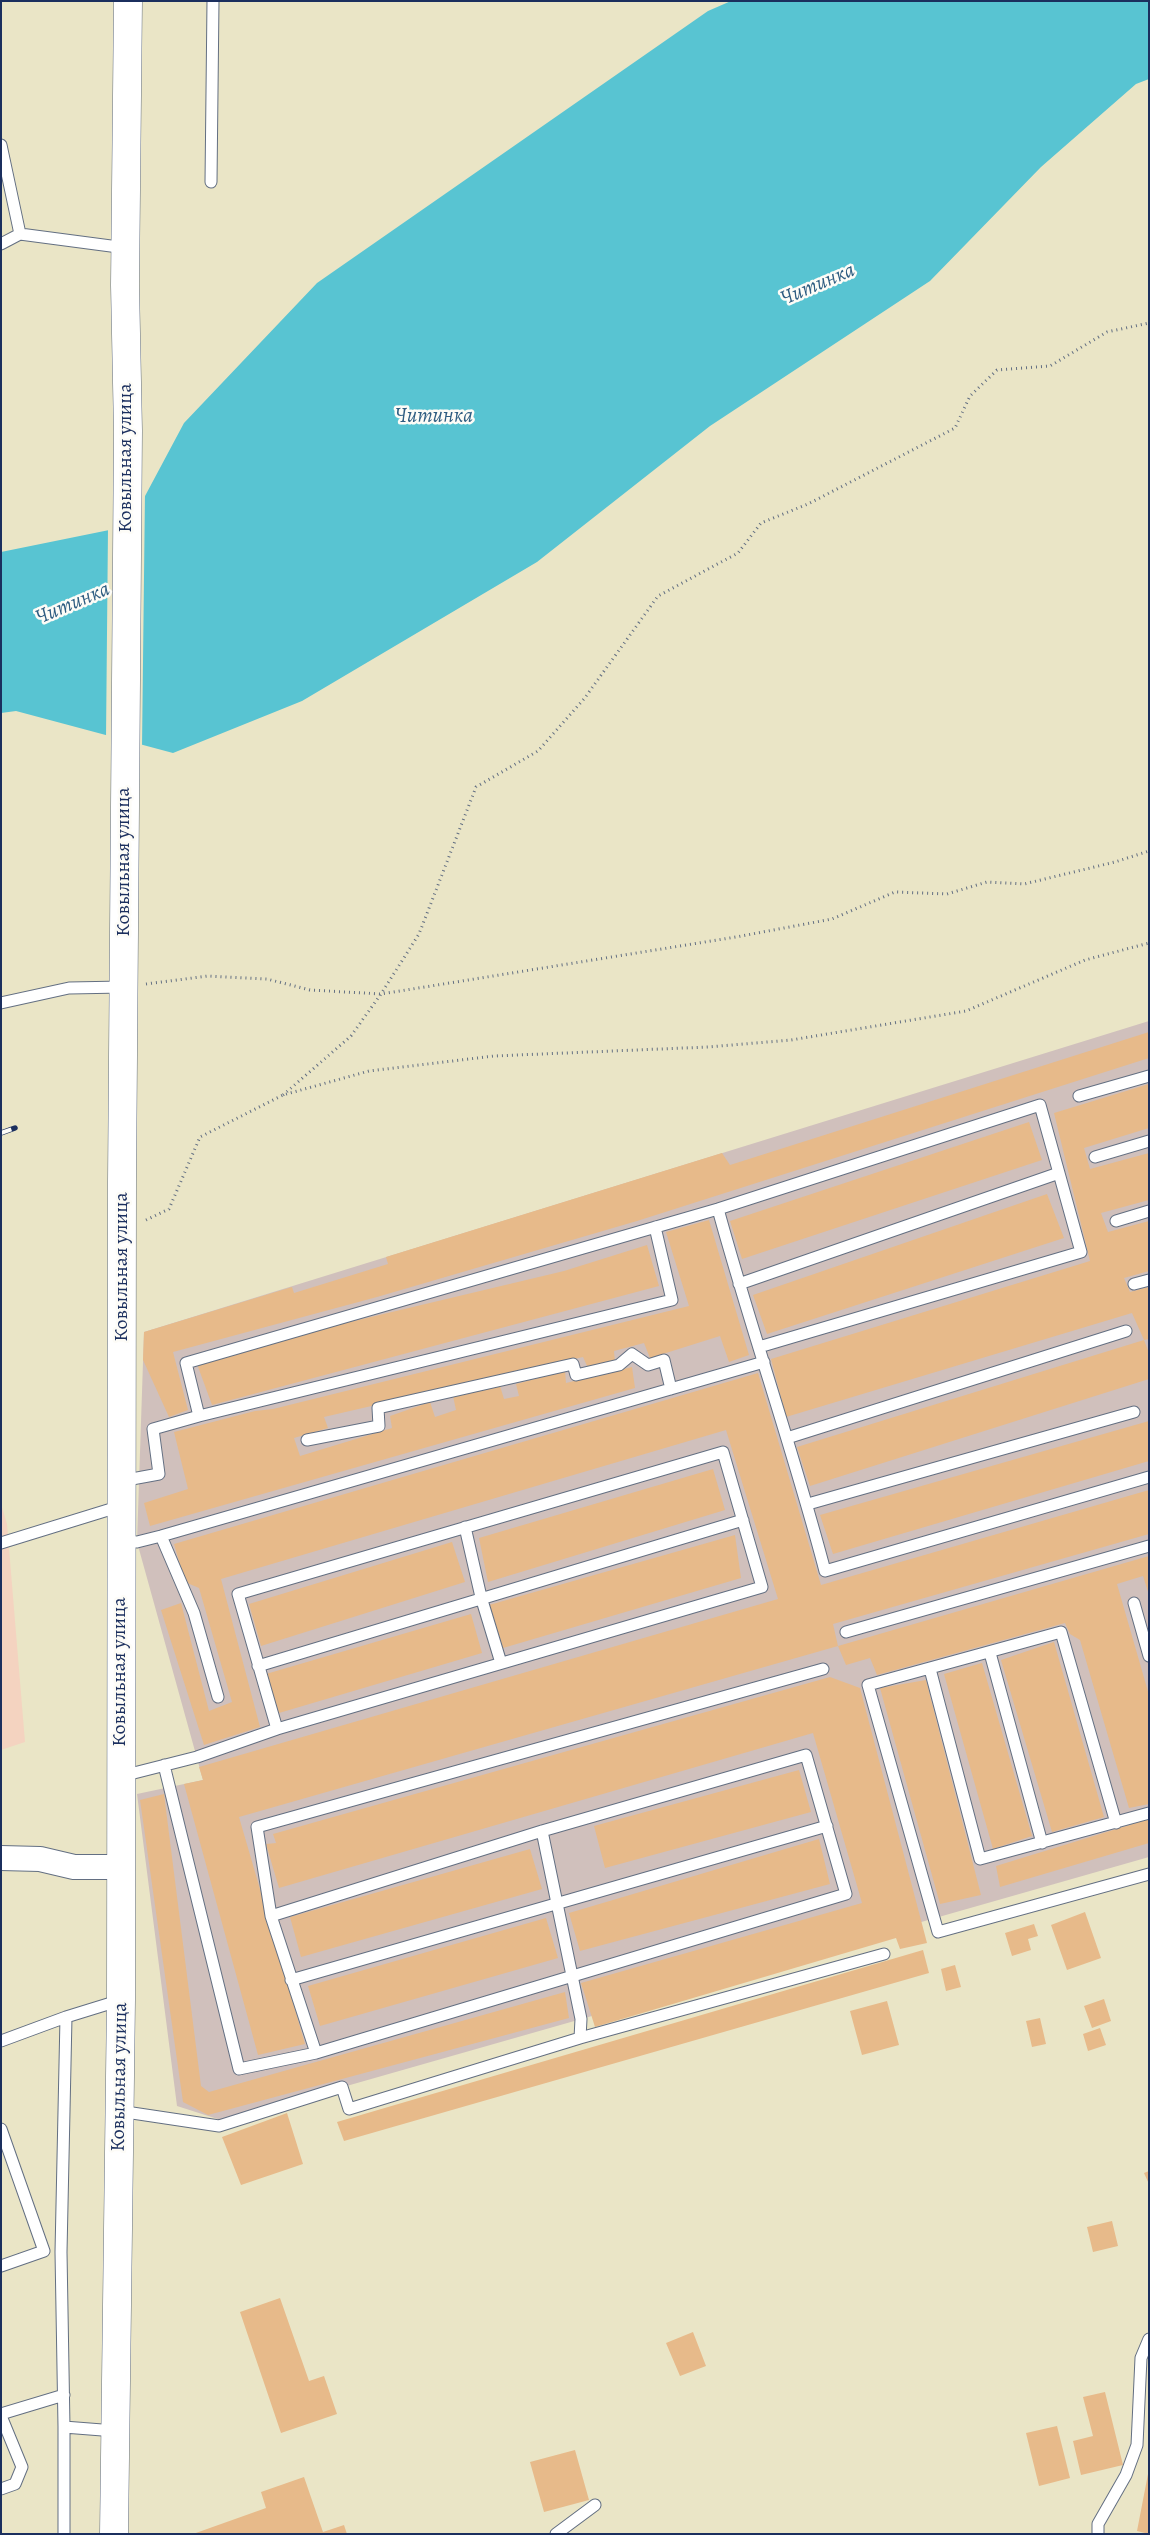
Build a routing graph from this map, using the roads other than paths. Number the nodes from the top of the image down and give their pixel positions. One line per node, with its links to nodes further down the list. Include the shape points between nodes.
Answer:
1 (128, 1): 7 (main road, Ковыльная улица)
2 (213, 1): 4 (lane)
3 (1, 145): 5 (lane)
4 (211, 182)
5 (20, 234): 6 (lane); 7 (lane)
6 (1, 244)
7 (126, 248): 8 (main road, Ковыльная улица, via 128,431)
8 (123, 987): 9 (lane, via 69,988); 31 (main road, Ковыльная улица)
9 (1, 1003)
10 (1149, 1076): 11 (lane)
11 (1079, 1096)
12 (1149, 1141): 13 (lane)
13 (1095, 1157)
14 (1059, 1172): 15 (lane, via 1040,1105); 20 (lane); 23 (lane, via 1081,1252)
15 (718, 1209): 18 (lane); 20 (lane)
16 (1149, 1211): 17 (lane)
17 (1116, 1221)
18 (655, 1227): 27 (lane, via 186,1363); 27 (lane, via 672,1300)
19 (1149, 1280): 21 (lane)
20 (739, 1284): 23 (lane)
21 (1134, 1284)
22 (1126, 1332): 28 (lane)
23 (759, 1348): 24 (lane)
24 (764, 1362): 25 (lane); 28 (lane)
25 (671, 1389): 29 (lane, via 664,1360 648,1365 632,1354 620,1365 576,1375 573,1364 378,1408 378,1426); 35 (lane)
26 (1134, 1412): 32 (lane)
27 (199, 1416): 31 (lane, via 152,1429 159,1474)
28 (787, 1438): 32 (lane)
29 (307, 1440)
30 (1149, 1478): 32 (lane, via 825,1572)
31 (121, 1494): 36 (main road, Ковыльная улица); 37 (lane)
32 (808, 1504)
33 (743, 1520): 34 (lane, via 723,1452); 39 (lane); 44 (lane, via 762,1587)
34 (465, 1527): 39 (lane); 45 (lane, via 238,1594)
35 (161, 1536): 36 (lane, via 136,1542); 48 (lane, via 194,1613)
36 (120, 1541): 51 (main road, Ковыльная улица)
37 (1, 1544)
38 (1149, 1546): 41 (lane)
39 (481, 1597): 44 (lane); 45 (lane)
40 (1134, 1603): 43 (lane)
41 (846, 1632)
42 (990, 1653): 47 (lane); 53 (lane, via 1061,1632); 56 (lane)
43 (1149, 1656)
44 (501, 1663): 49 (lane)
45 (258, 1666): 49 (lane)
46 (824, 1668): 61 (lane, via 257,1827)
47 (930, 1669): 56 (lane, via 980,1859); 59 (lane, via 868,1685 938,1932)
48 (218, 1697)
49 (277, 1730): 50 (lane)
50 (164, 1765): 51 (lane); 69 (lane, via 239,2070)
51 (120, 1776): 58 (main road, Ковыльная улица)
52 (1149, 1813): 53 (lane)
53 (1116, 1823): 56 (lane)
54 (827, 1826): 55 (lane, via 806,1755); 60 (lane); 63 (lane, via 846,1894)
55 (542, 1831): 60 (lane); 61 (lane)
56 (1042, 1843)
57 (1, 1858): 58 (street, via 40,1859 74,1867)
58 (120, 1867): 65 (main road, Ковыльная улица)
59 (1149, 1874)
60 (557, 1904): 63 (lane); 64 (lane)
61 (271, 1916): 64 (lane)
62 (884, 1954): 67 (lane)
63 (572, 1977): 67 (lane, via 581,2019); 69 (lane)
64 (291, 1980): 69 (lane)
65 (121, 2000): 66 (lane); 70 (main road, Ковыльная улица)
66 (66, 2017): 68 (lane); 73 (lane)
67 (580, 2038): 70 (lane, via 348,2109 342,2087 219,2126)
68 (1, 2041)
69 (316, 2053)
70 (119, 2111): 79 (main road, Ковыльная улица)
71 (1, 2128): 72 (lane)
72 (44, 2251): 73 (lane); 74 (lane)
73 (61, 2252): 76 (lane)
74 (1, 2266)
75 (1149, 2339): 85 (lane, via 1141,2358 1137,2445 1126,2475 1098,2524)
76 (64, 2395): 77 (lane); 78 (lane)
77 (1, 2415): 80 (lane, via 22,2467 15,2484)
78 (64, 2427): 79 (lane); 82 (lane)
79 (115, 2431): 83 (main road, Ковыльная улица)
80 (1, 2489)
81 (595, 2505): 84 (lane)
82 (64, 2534)
83 (114, 2534)
84 (556, 2534)
85 (1098, 2534)

